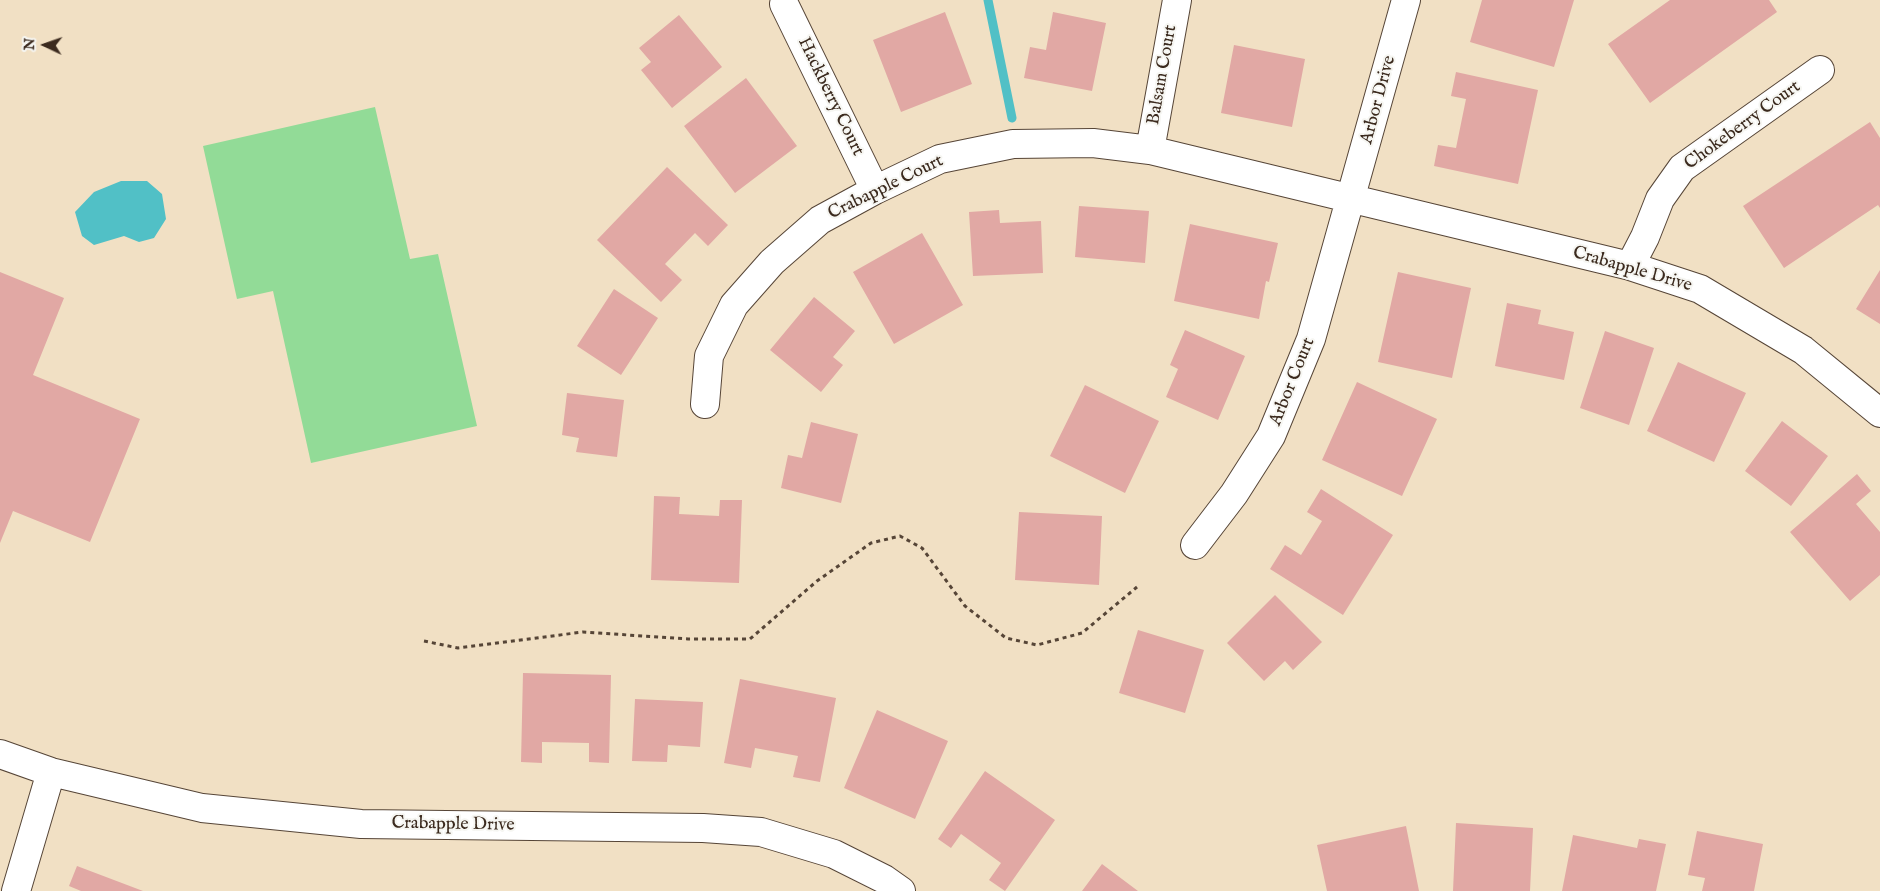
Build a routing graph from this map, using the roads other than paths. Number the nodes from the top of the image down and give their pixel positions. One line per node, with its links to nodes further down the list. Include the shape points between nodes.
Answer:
1 (1177, 0): 5 (street, Balsam Court)
2 (1406, 0): 7 (street, Arbor Drive)
3 (784, 4): 6 (street, Hackberry Court)
4 (1820, 70): 8 (street, Chokeberry Court, via 1682,168 1660,198)
5 (1150, 150): 6 (street, Crabapple Court, via 1093,143 1014,144 940,159); 7 (street, Crabapple Court)
6 (875, 190): 9 (street, Crabapple Court, via 820,220 772,262 734,305 709,356)
7 (1351, 199): 8 (street, Crabapple Drive); 11 (street, Arbor Court, via 1311,339 1270,436 1234,494)
8 (1630, 266): 10 (street, Crabapple Drive, via 1700,289 1803,350)
9 (705, 404)
10 (1880, 413)
11 (1195, 545)
12 (0, 754): 13 (street, Crabapple Drive)
13 (51, 772): 14 (street); 15 (street, Crabapple Drive, via 202,808 361,824 703,828 762,832 834,854)
14 (16, 891)
15 (902, 891)

